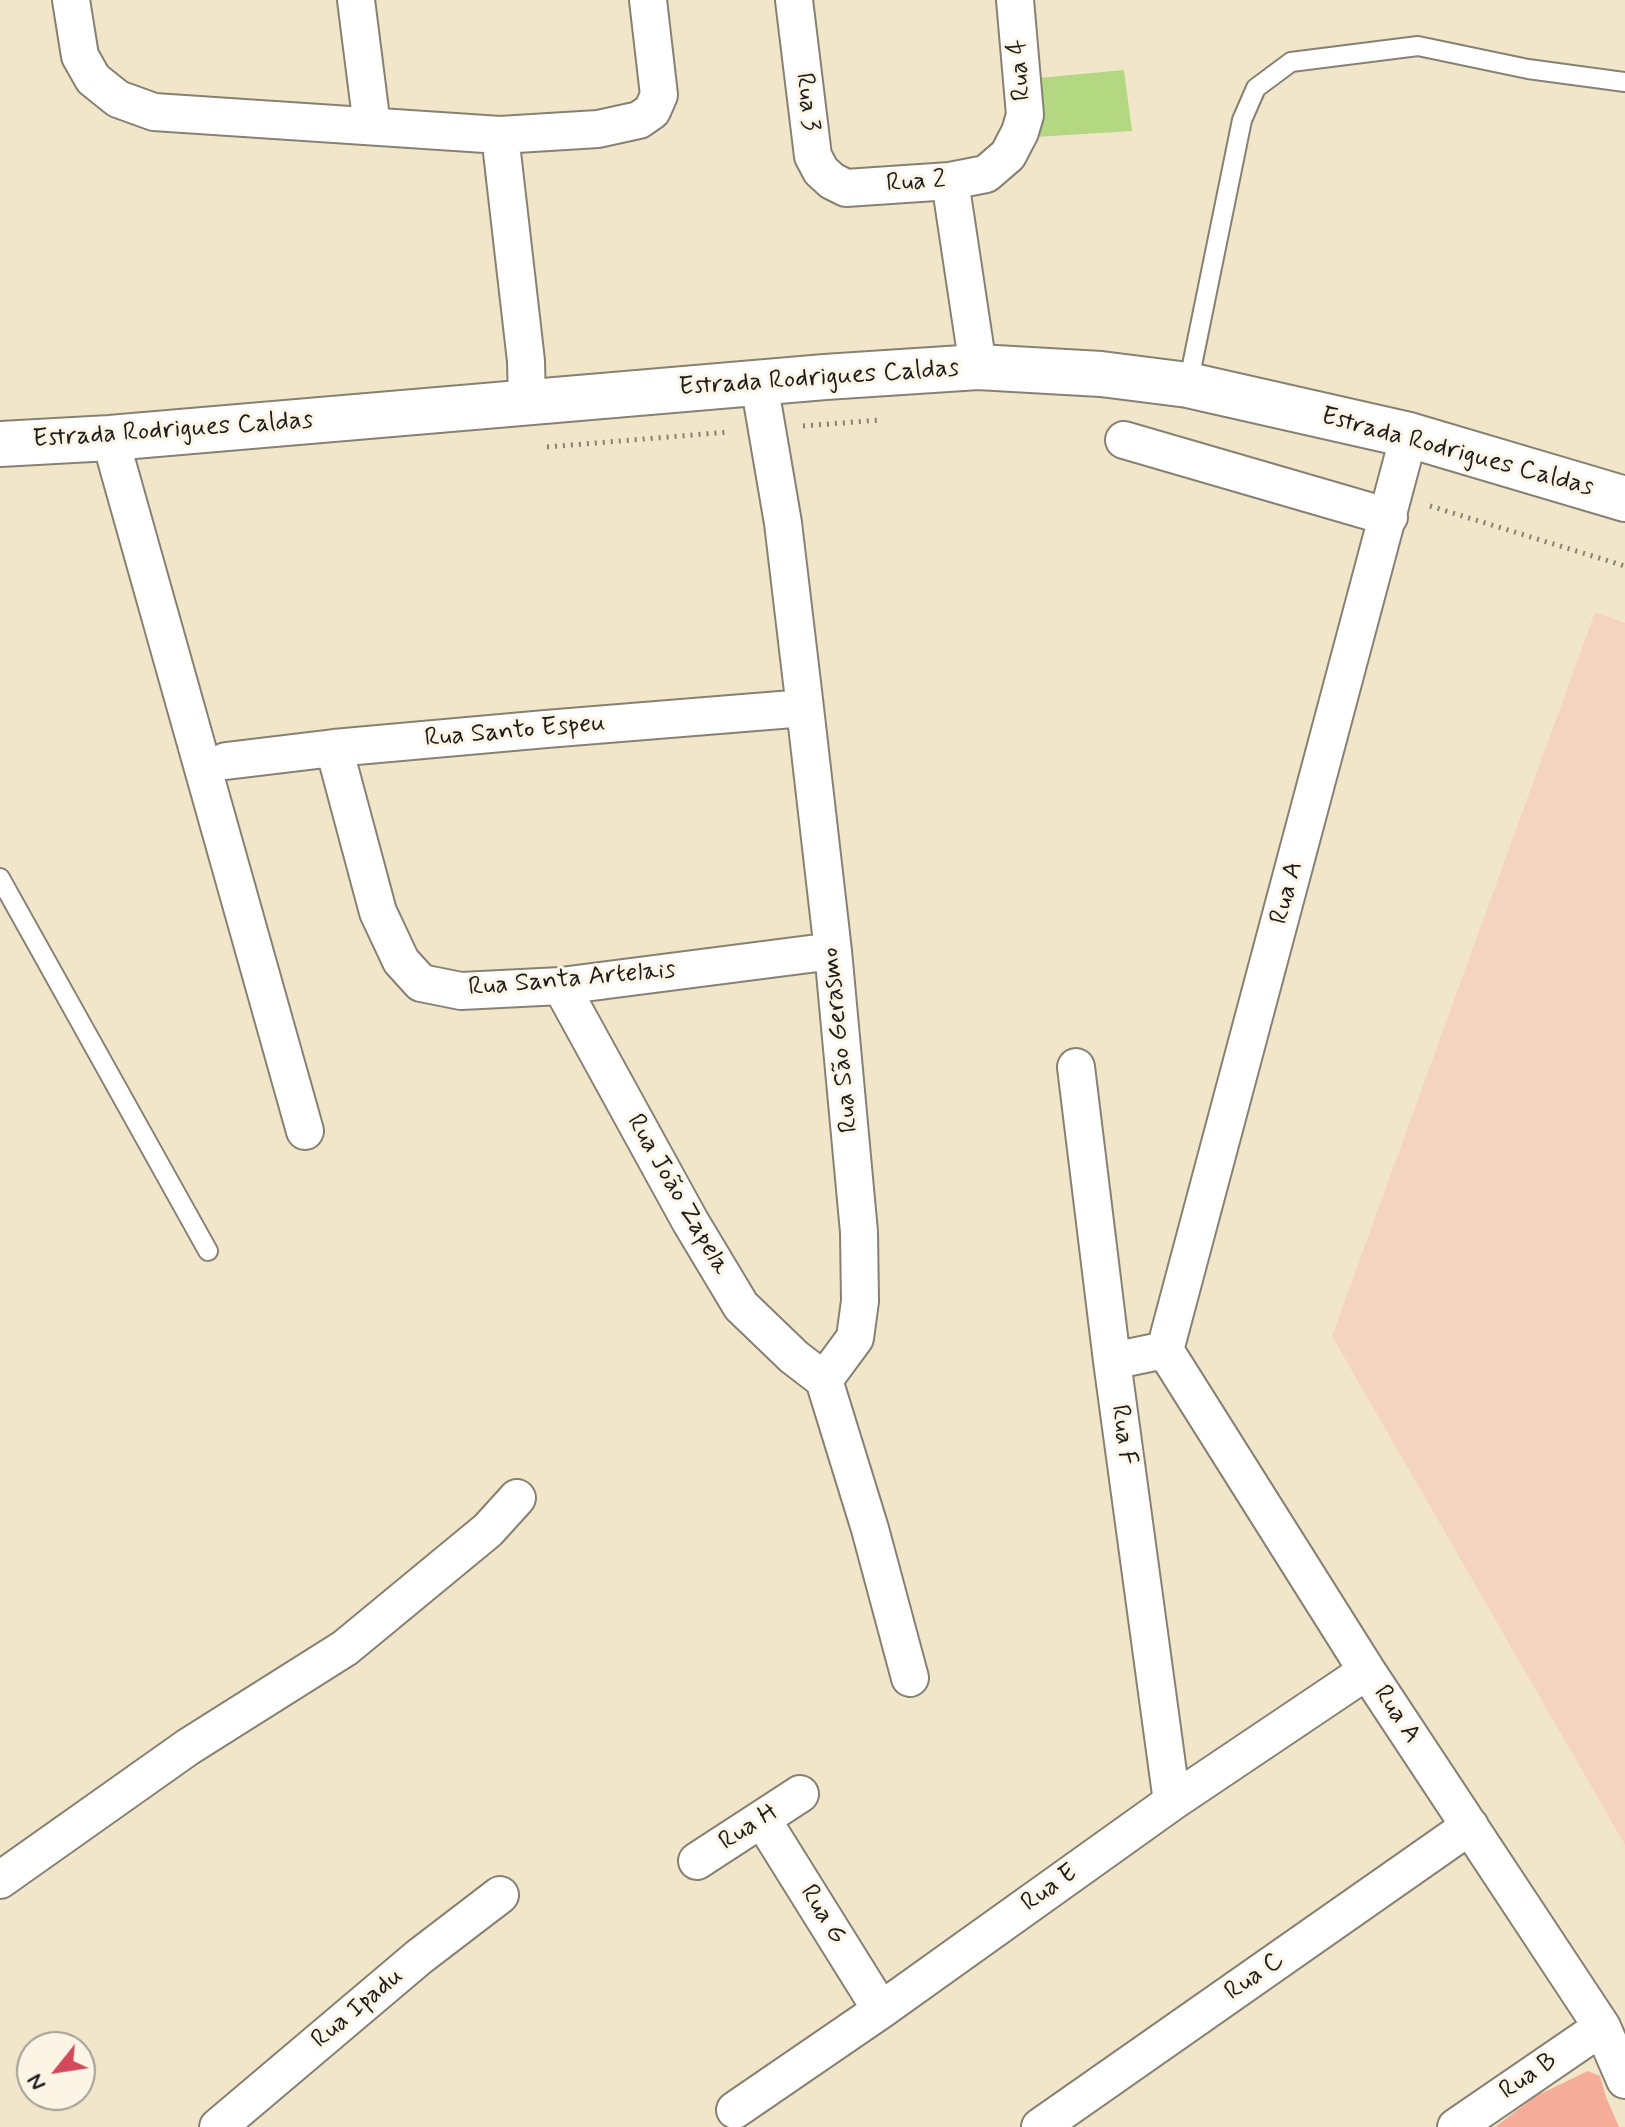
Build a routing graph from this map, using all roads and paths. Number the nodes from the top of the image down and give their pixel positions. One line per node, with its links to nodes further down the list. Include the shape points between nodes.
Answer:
1 (71, 0): 7 (street, via 80,56 93,79 118,99 154,112)
2 (356, 0): 7 (street)
3 (648, 0): 8 (street, via 659,95 652,111 639,120 598,129)
4 (794, 0): 11 (street, Rua 3, via 813,156 821,171)
5 (1015, 0): 9 (street, Rua 4, via 1025,115 1008,155)
6 (1625, 82): 14 (lane, via 1418,46 1291,62 1256,88 1242,120)
7 (372, 126): 8 (street)
8 (500, 135): 15 (street)
9 (986, 174): 10 (street, Rua 2)
10 (950, 181): 11 (street, Rua 2); 12 (street)
11 (846, 188)
12 (978, 367): 13 (street, Estrada Rodrigues Caldas); 14 (street, Estrada Rodrigues Caldas)
13 (759, 383): 15 (street, Estrada Rodrigues Caldas); 22 (street, Rua São Gerasmo, via 783,523)
14 (1188, 385): 16 (street, Estrada Rodrigues Caldas)
15 (527, 403): 17 (street, Estrada Rodrigues Caldas)
16 (1409, 435): 20 (street, Estrada Rodrigues Caldas); 21 (street, Rua A)
17 (110, 438): 19 (street, Estrada Rodrigues Caldas); 29 (street)
18 (1124, 440): 21 (street)
19 (0, 444)
20 (1625, 499)
21 (1389, 517): 31 (street, Rua A)
22 (805, 708): 23 (street, Rua Santo Espeu); 26 (street, Rua São Gerasmo)
23 (334, 748): 24 (street, Rua Santo Espeu); 27 (street, Rua Santa Artelais, via 378,912 401,961 421,983 461,991)
24 (226, 761)
25 (0, 878): 30 (lane)
26 (833, 951): 27 (street, Rua Santa Artelais); 33 (street, Rua São Gerasmo, via 859,1232 860,1301 855,1338)
27 (561, 986): 33 (street, Rua João Zapela, via 741,1306)
28 (1076, 1067): 32 (street, Rua F)
29 (305, 1131)
30 (208, 1251)
31 (1165, 1350): 32 (street); 35 (street, Rua A)
32 (1112, 1361): 38 (street, Rua F)
33 (824, 1380): 36 (street)
34 (517, 1498): 42 (street, via 488,1530 345,1648 188,1747)
35 (1367, 1671): 38 (street, Rua E); 40 (street, Rua A)
36 (910, 1678)
37 (800, 1794): 39 (street, Rua H)
38 (1172, 1802): 44 (street, Rua E)
39 (762, 1819): 41 (street, Rua H); 44 (street, Rua G)
40 (1470, 1826): 45 (street, Rua A); 49 (street, Rua C)
41 (697, 1861)
42 (0, 1880)
43 (500, 1895): 48 (street, Rua Ipadu)
44 (881, 2010): 47 (street, Rua E)
45 (1602, 2027): 46 (street, Rua A); 50 (street, Rua B)
46 (1625, 2080)
47 (735, 2110)
48 (218, 2127)
49 (1040, 2127)
50 (1456, 2127)

